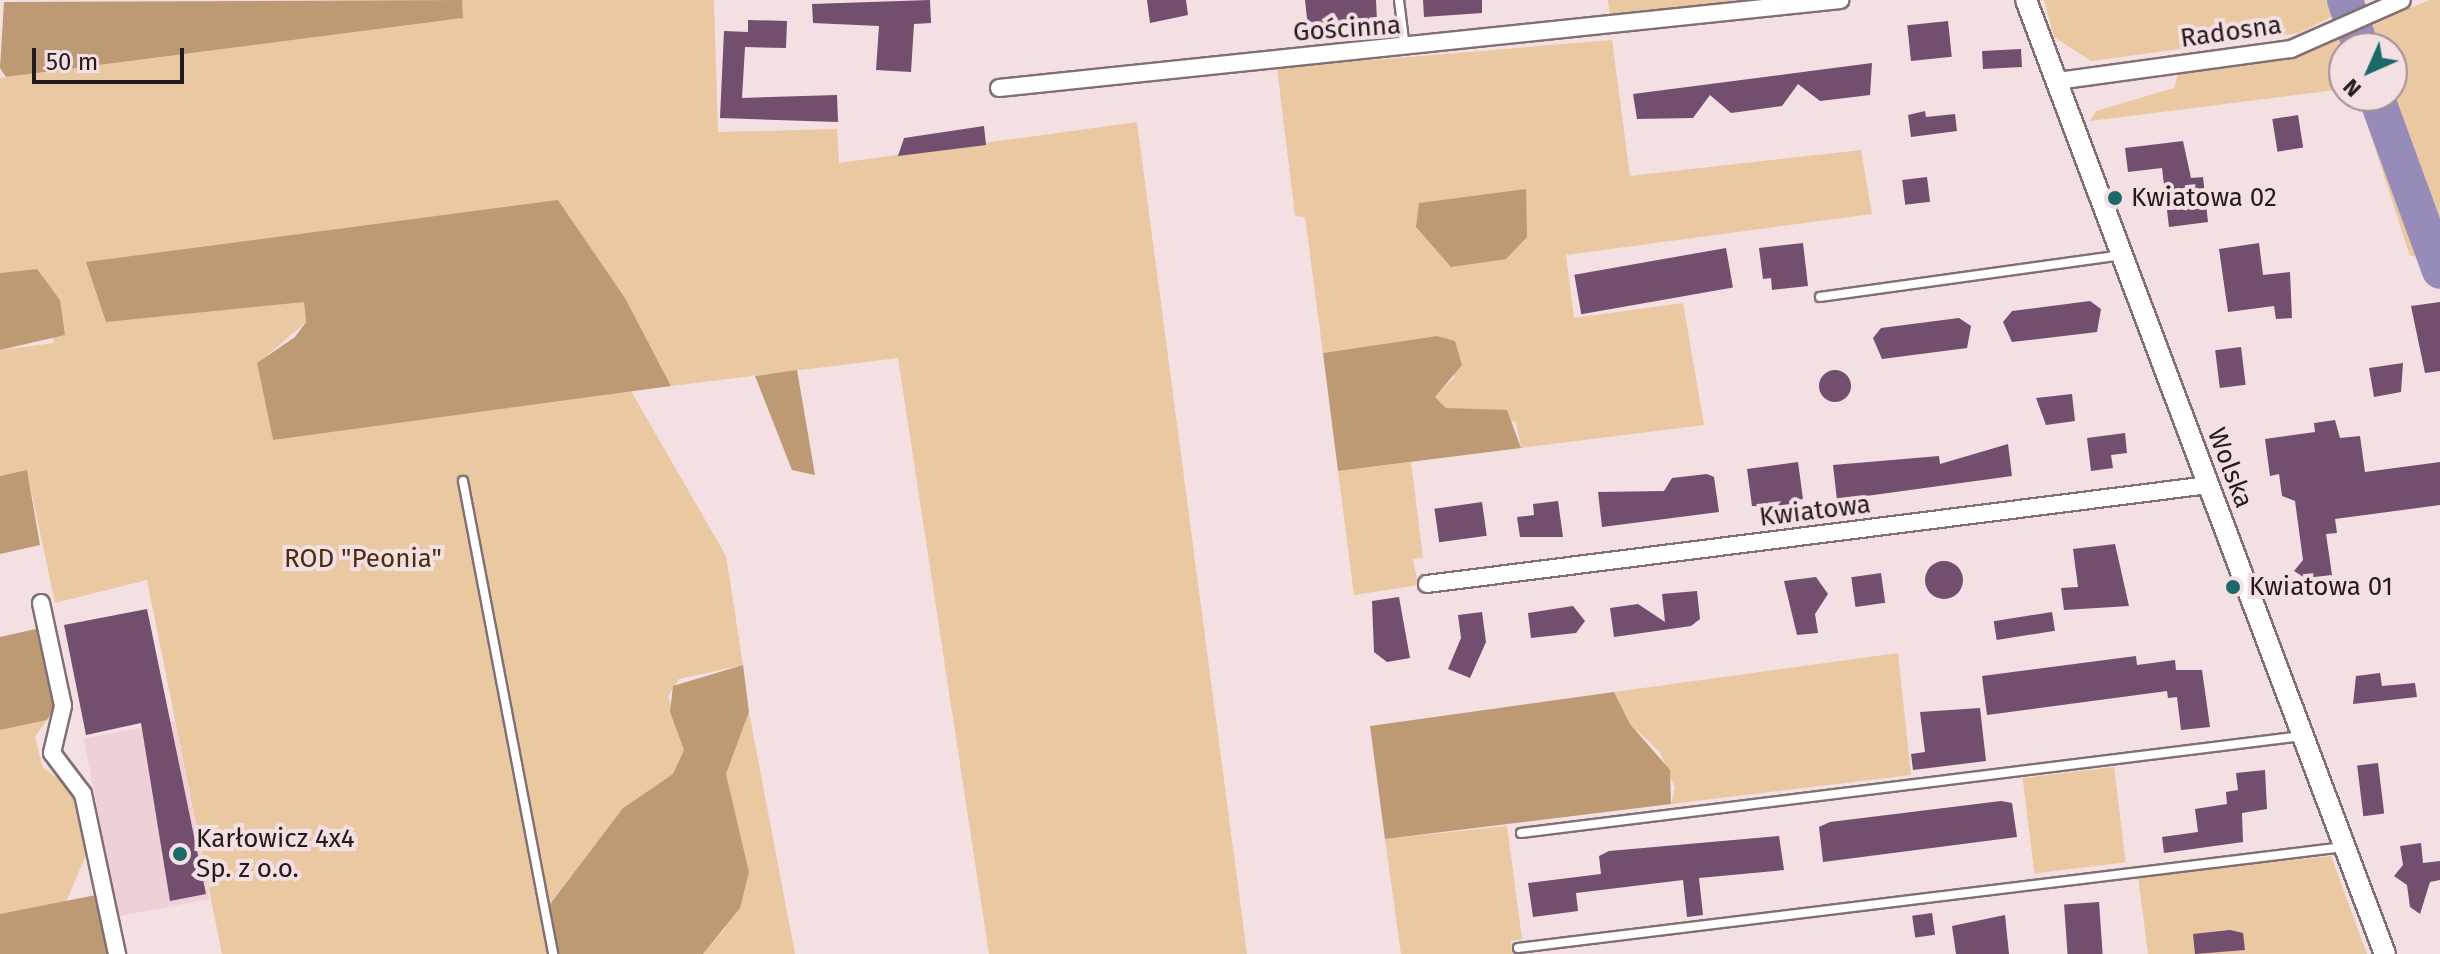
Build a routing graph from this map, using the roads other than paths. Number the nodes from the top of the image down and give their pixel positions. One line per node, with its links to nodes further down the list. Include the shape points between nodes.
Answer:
1 (1399, 0): 5 (lane)
2 (1840, 0): 5 (street, Gościnna)
3 (2026, 0): 6 (street, Wolska)
4 (2402, 0): 6 (street, Radosna, via 2291,49)
5 (1405, 49): 7 (street, Gościnna)
6 (2057, 81): 8 (street, Wolska)
7 (999, 88)
8 (2123, 255): 9 (lane); 11 (street, Wolska)
9 (1820, 297)
10 (463, 481): 19 (lane)
11 (2209, 485): 12 (street, Kwiatowa); 14 (street, Wolska)
12 (1427, 584)
13 (41, 603): 18 (street, via 63,706 52,753 83,794)
14 (2303, 736): 15 (lane); 16 (street, Wolska)
15 (1521, 833)
16 (2344, 847): 17 (lane); 20 (street, Wolska)
17 (1518, 948)
18 (117, 954)
19 (553, 954)
20 (2385, 954)

